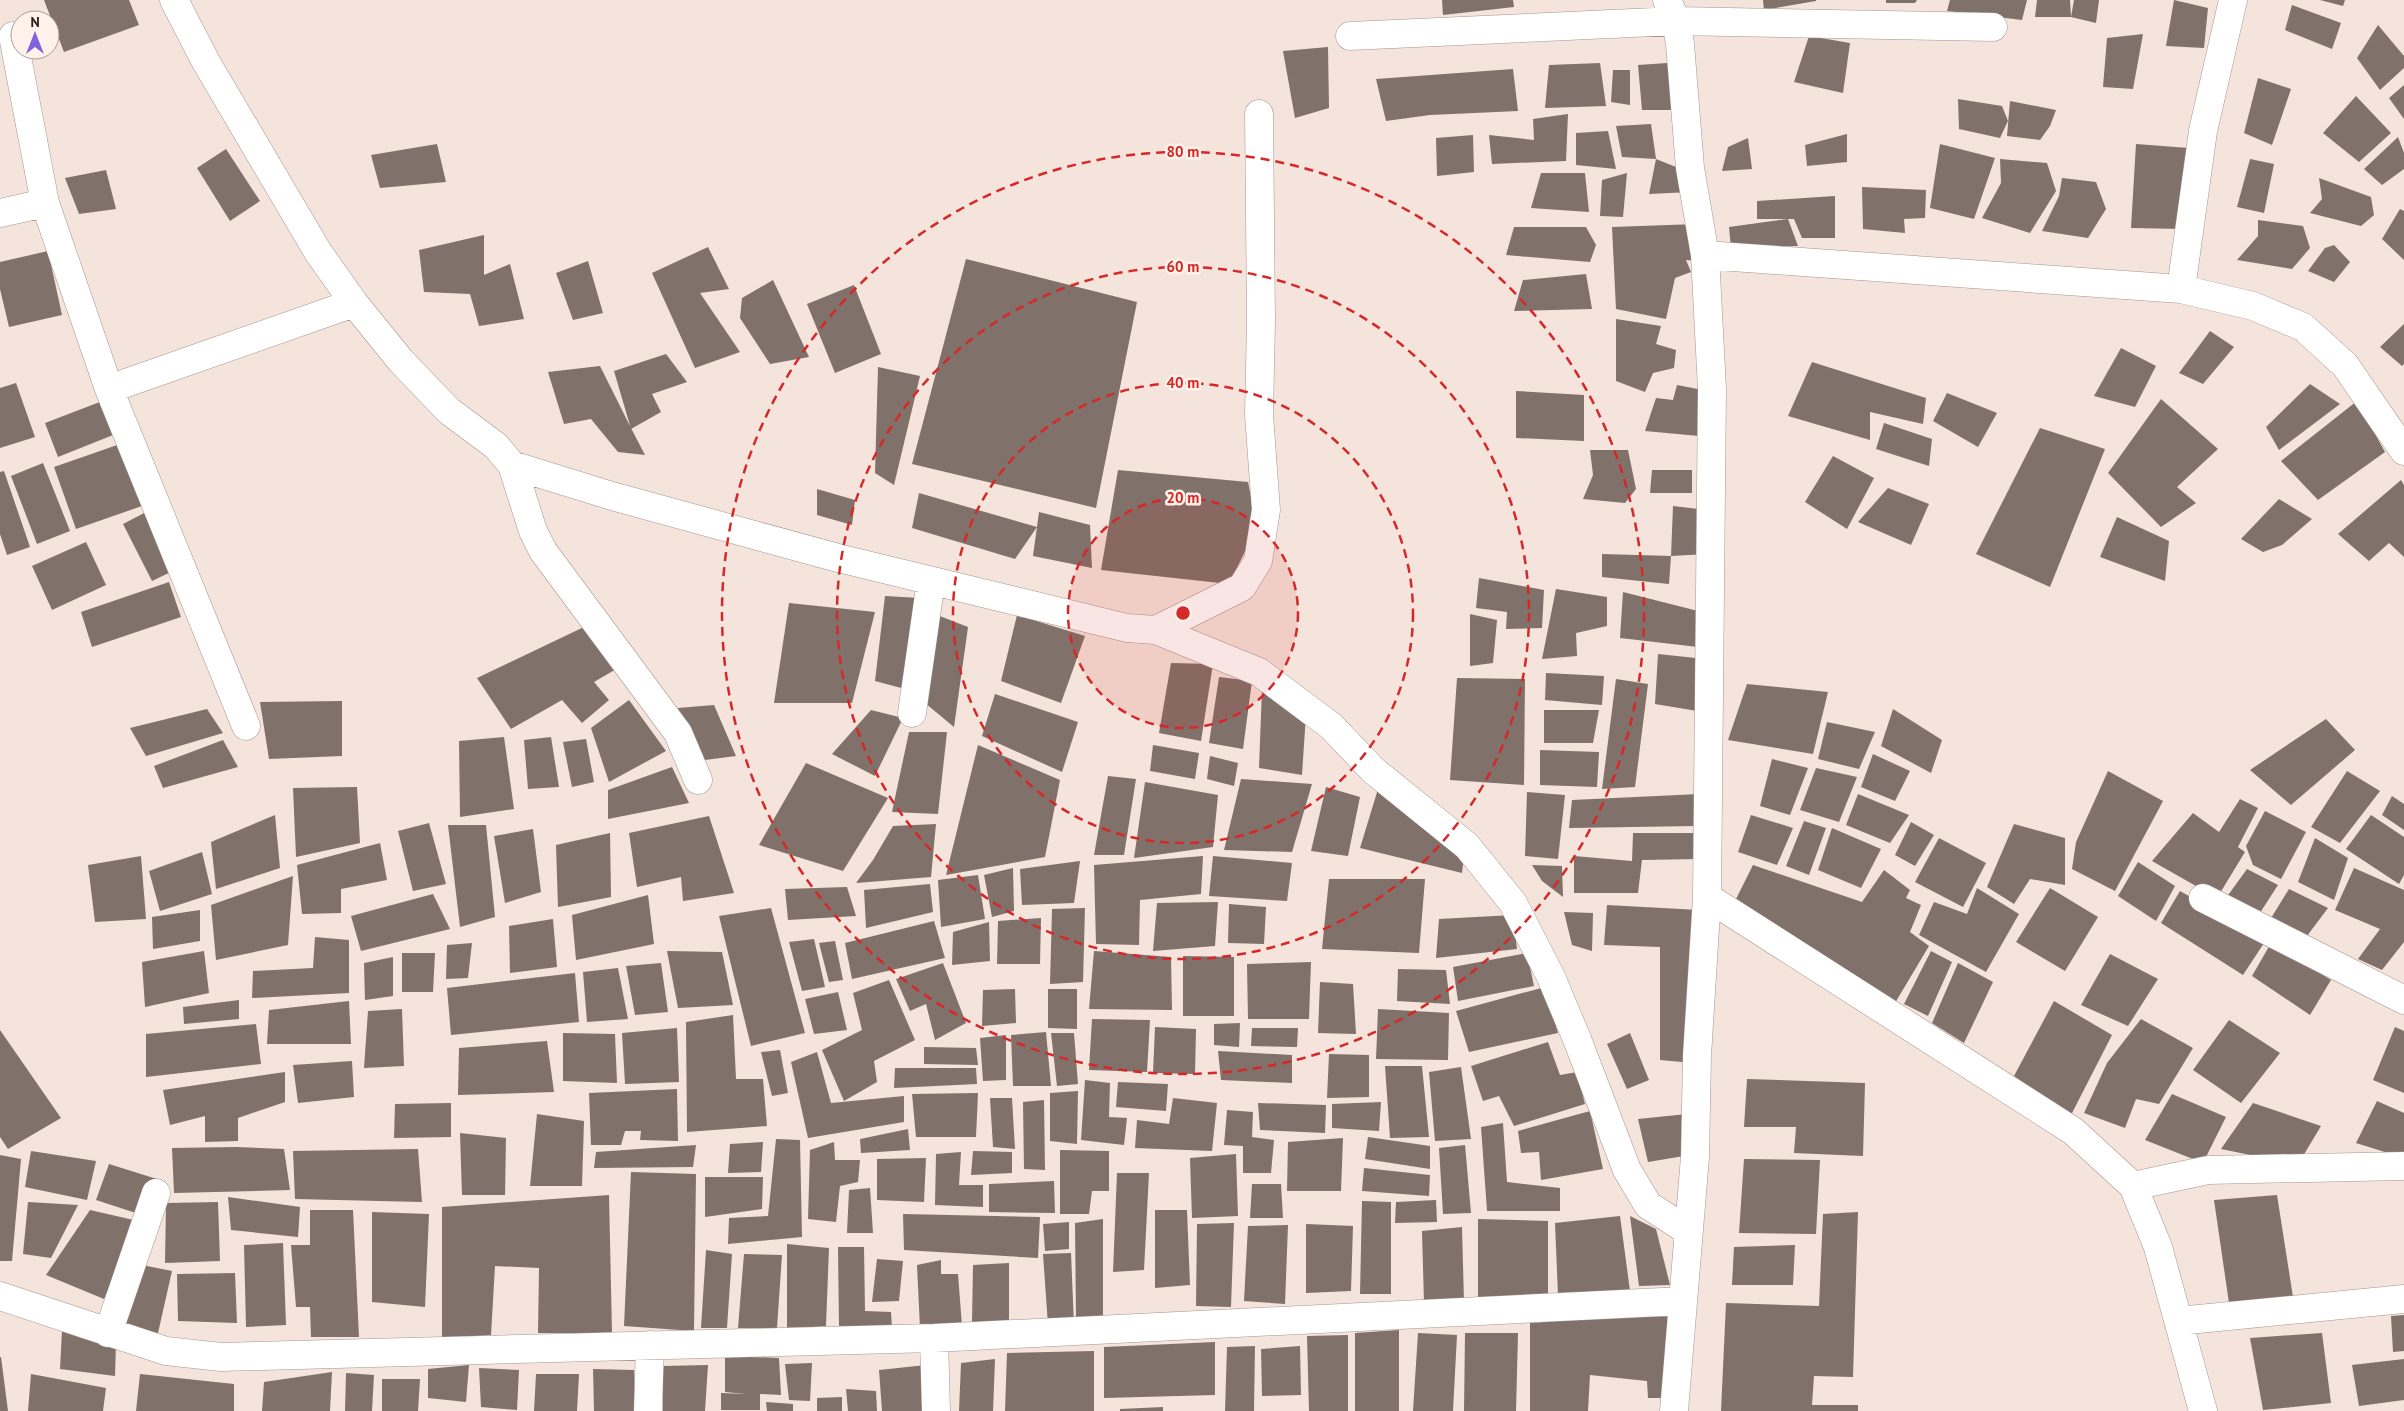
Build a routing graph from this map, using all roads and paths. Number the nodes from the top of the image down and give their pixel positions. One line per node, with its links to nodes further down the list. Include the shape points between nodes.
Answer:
1 (174, 0): 12 (street, via 206,62 318,252)
2 (2233, 0): 11 (street, via 2203,131)
3 (1671, 10): 4 (street); 5 (street); 10 (street, via 1690,168)
4 (1993, 27)
5 (1350, 36)
6 (18, 60): 8 (street)
7 (1259, 114): 17 (street, via 1259,415 1266,510 1258,561 1242,587)
8 (45, 203): 9 (street); 13 (street)
9 (0, 214)
10 (1705, 255): 11 (street); 21 (street, via 1712,389)
11 (2181, 289): 14 (street, via 2253,306 2303,327 2345,365)
12 (354, 303): 13 (street); 15 (street, via 401,361 442,404 496,446)
13 (109, 389): 19 (street)
14 (2404, 452)
15 (512, 465): 16 (street, via 612,496); 20 (street, via 533,531 543,551 678,733)
16 (931, 581): 17 (street, via 1127,628); 18 (street)
17 (1156, 630): 27 (street, via 1258,672 1331,726 1373,770 1467,846 1513,903 1551,977 1627,1170 1648,1205)
18 (912, 713)
19 (246, 726)
20 (698, 780)
21 (1707, 897): 25 (street, via 2073,1132); 27 (street, via 1697,1056 1695,1157)
22 (2203, 898): 23 (street)
23 (2404, 1000)
24 (2404, 1166): 25 (street, via 2208,1170)
25 (2133, 1186): 31 (street, via 2158,1247)
26 (156, 1193): 32 (street)
27 (1688, 1232): 30 (street)
28 (0, 1296): 32 (street)
29 (2404, 1299): 31 (street)
30 (1682, 1301): 33 (street); 37 (street)
31 (2178, 1321): 38 (street)
32 (108, 1333): 34 (street, via 166,1351 221,1357)
33 (934, 1338): 34 (street); 36 (street)
34 (650, 1345): 35 (street)
35 (648, 1411)
36 (936, 1411)
37 (1674, 1411)
38 (2203, 1411)

